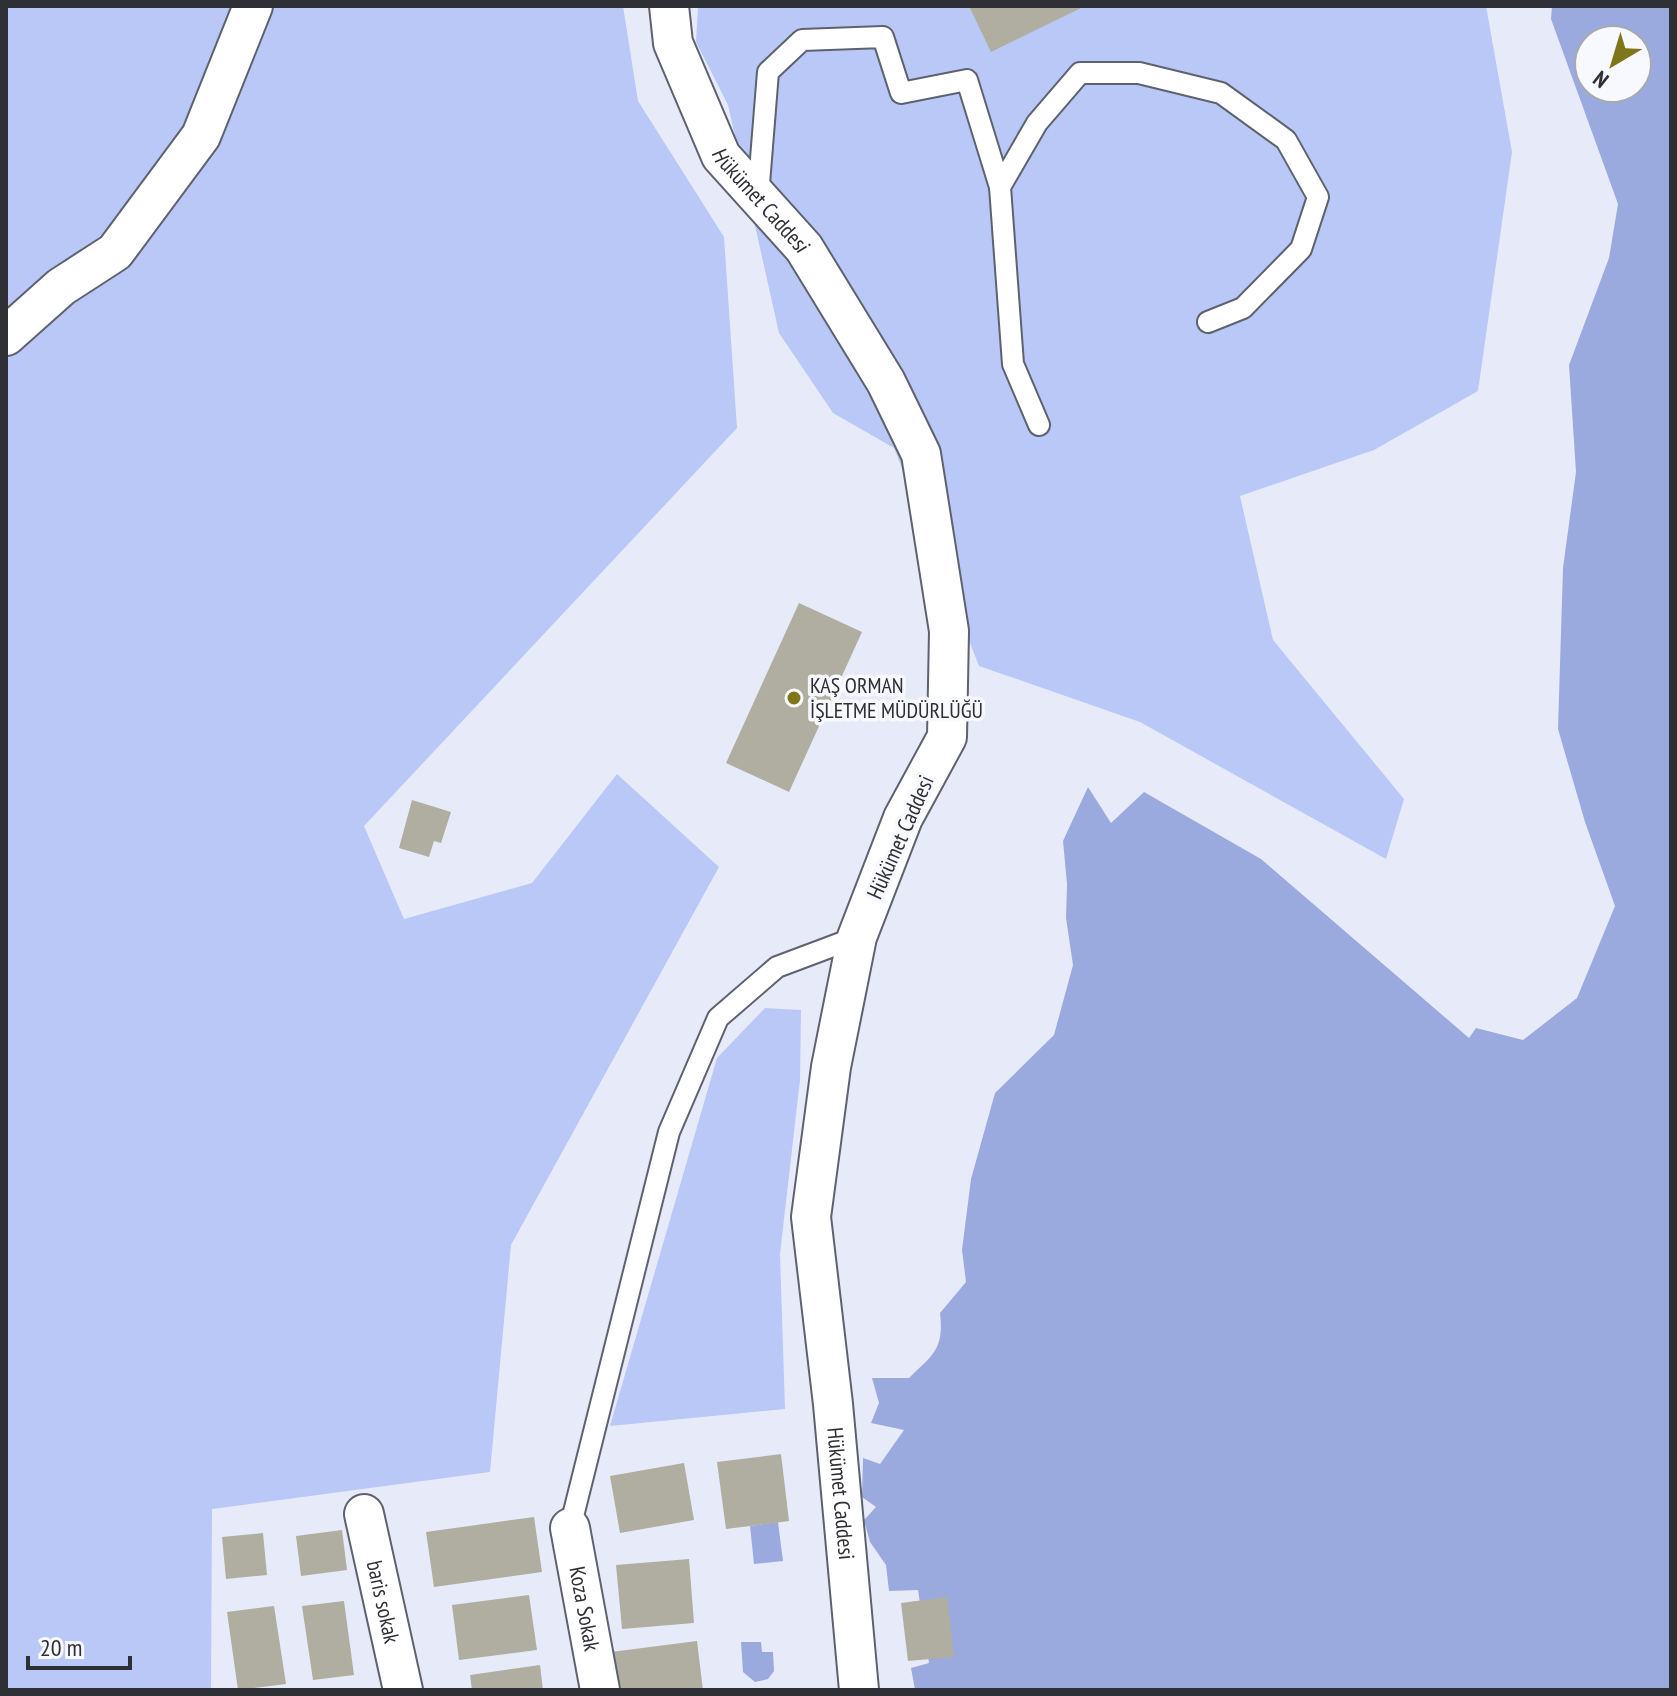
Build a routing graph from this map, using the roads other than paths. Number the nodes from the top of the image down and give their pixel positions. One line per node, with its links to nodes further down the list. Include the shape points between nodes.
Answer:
1 (253, 6): 6 (street, via 201,136 115,252 61,287)
2 (669, 6): 4 (street, Hükümet Caddesi, via 673,43 721,156)
3 (1000, 187): 4 (lane, via 967,80 901,93 883,37 815,39 802,40 768,72); 5 (lane, via 1037,123 1080,73 1139,73 1221,93 1286,140 1318,197 1301,249 1243,308); 7 (lane, via 1013,364)
4 (758, 196): 8 (street, Hükümet Caddesi, via 804,248 886,382 921,454 949,631 947,737 903,818)
5 (1208, 322)
6 (6, 336)
7 (1039, 425)
8 (857, 937): 10 (lane, via 777,967 718,1018 669,1132); 13 (street, Hükümet Caddesi, via 831,1067 811,1217)
9 (364, 1514): 11 (street, baris sokak)
10 (570, 1528): 12 (street, Koza Sokak)
11 (403, 1690)
12 (600, 1690)
13 (859, 1690)

